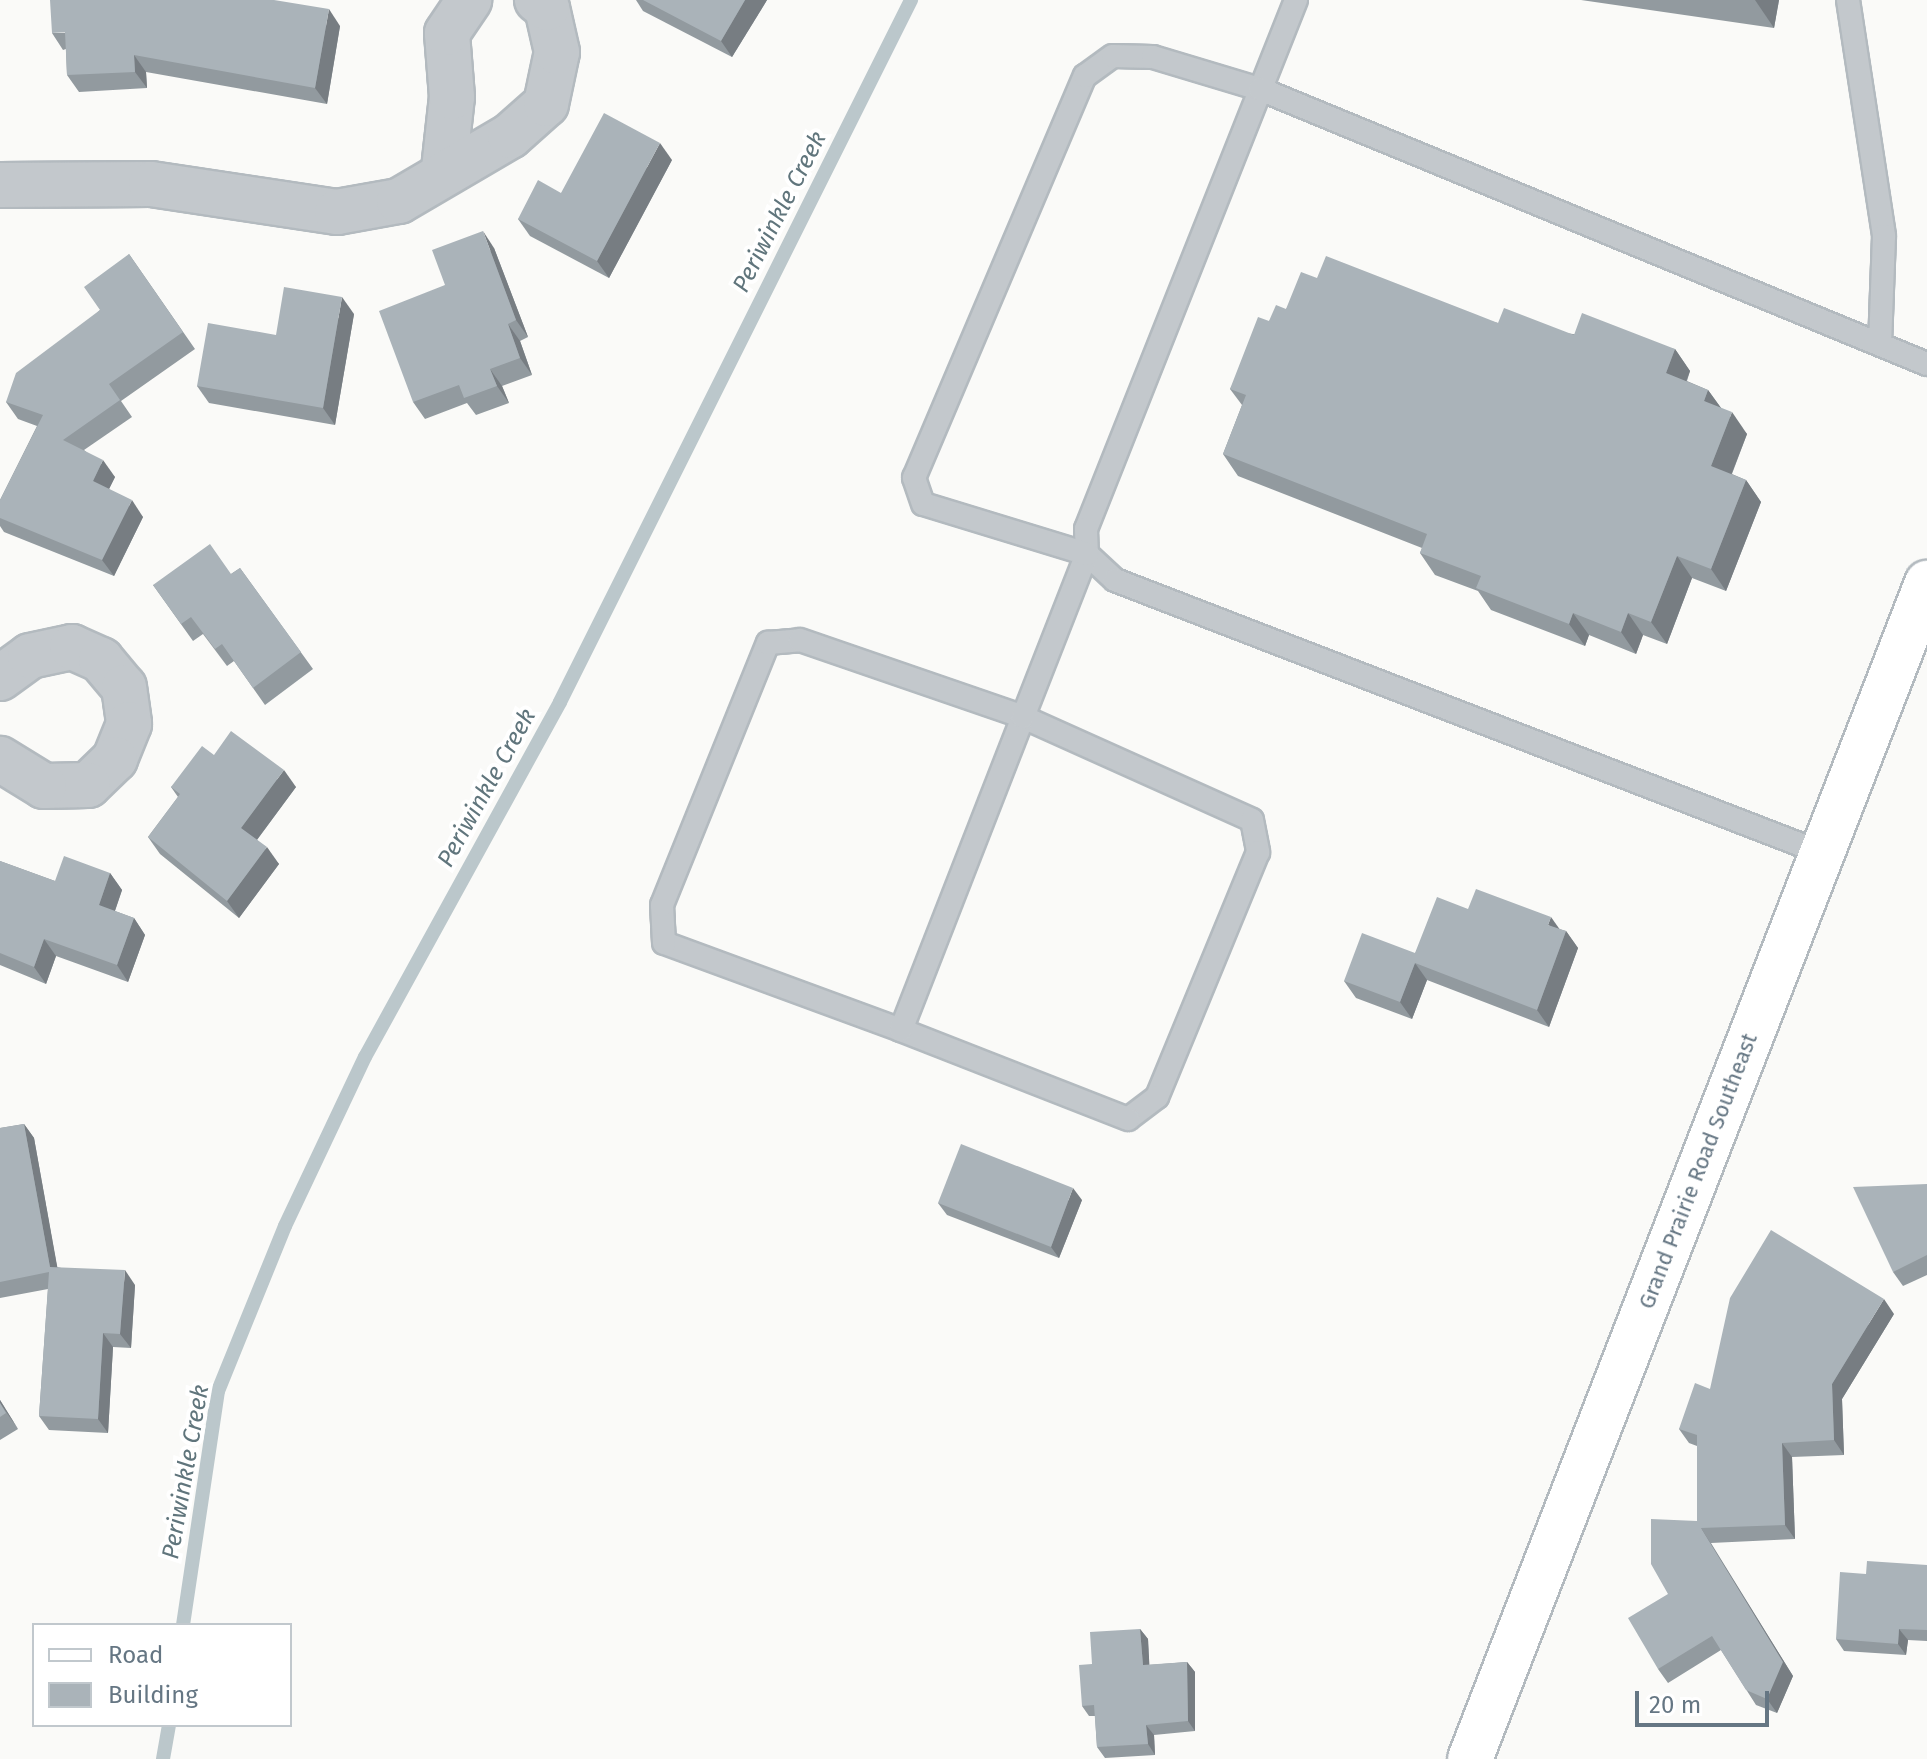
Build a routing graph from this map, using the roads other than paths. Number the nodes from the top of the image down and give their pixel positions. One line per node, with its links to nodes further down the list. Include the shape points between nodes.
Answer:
1 (469, 0): 6 (street, via 447,33 452,97)
2 (537, 0): 6 (street, via 547,8 557,52 546,104 510,136)
3 (1296, 0): 5 (lane)
4 (1848, 0): 8 (lane, via 1884,236)
5 (1260, 89): 8 (lane); 10 (lane, via 1086,529); 10 (lane, via 1153,57 1113,56 1085,76 914,478 923,504)
6 (444, 169): 7 (street, via 399,201 337,212 151,184)
7 (0, 185)
8 (1880, 344): 9 (lane)
9 (1927, 364)
10 (1087, 554): 13 (lane); 15 (lane, via 1115,580)
11 (1927, 583): 15 (main road, Grand Prairie Road Southeast)
12 (0, 678): 14 (street, via 30,656 72,647 101,660 124,687 129,724 115,759 88,785 44,786)
13 (1023, 717): 16 (lane); 16 (lane, via 1252,820 1258,852 1157,1097 1128,1119); 16 (lane, via 800,640 768,643 662,905 664,943)
14 (0, 759)
15 (1822, 853): 17 (main road, Grand Prairie Road Southeast)
16 (901, 1030)
17 (1470, 1759)

